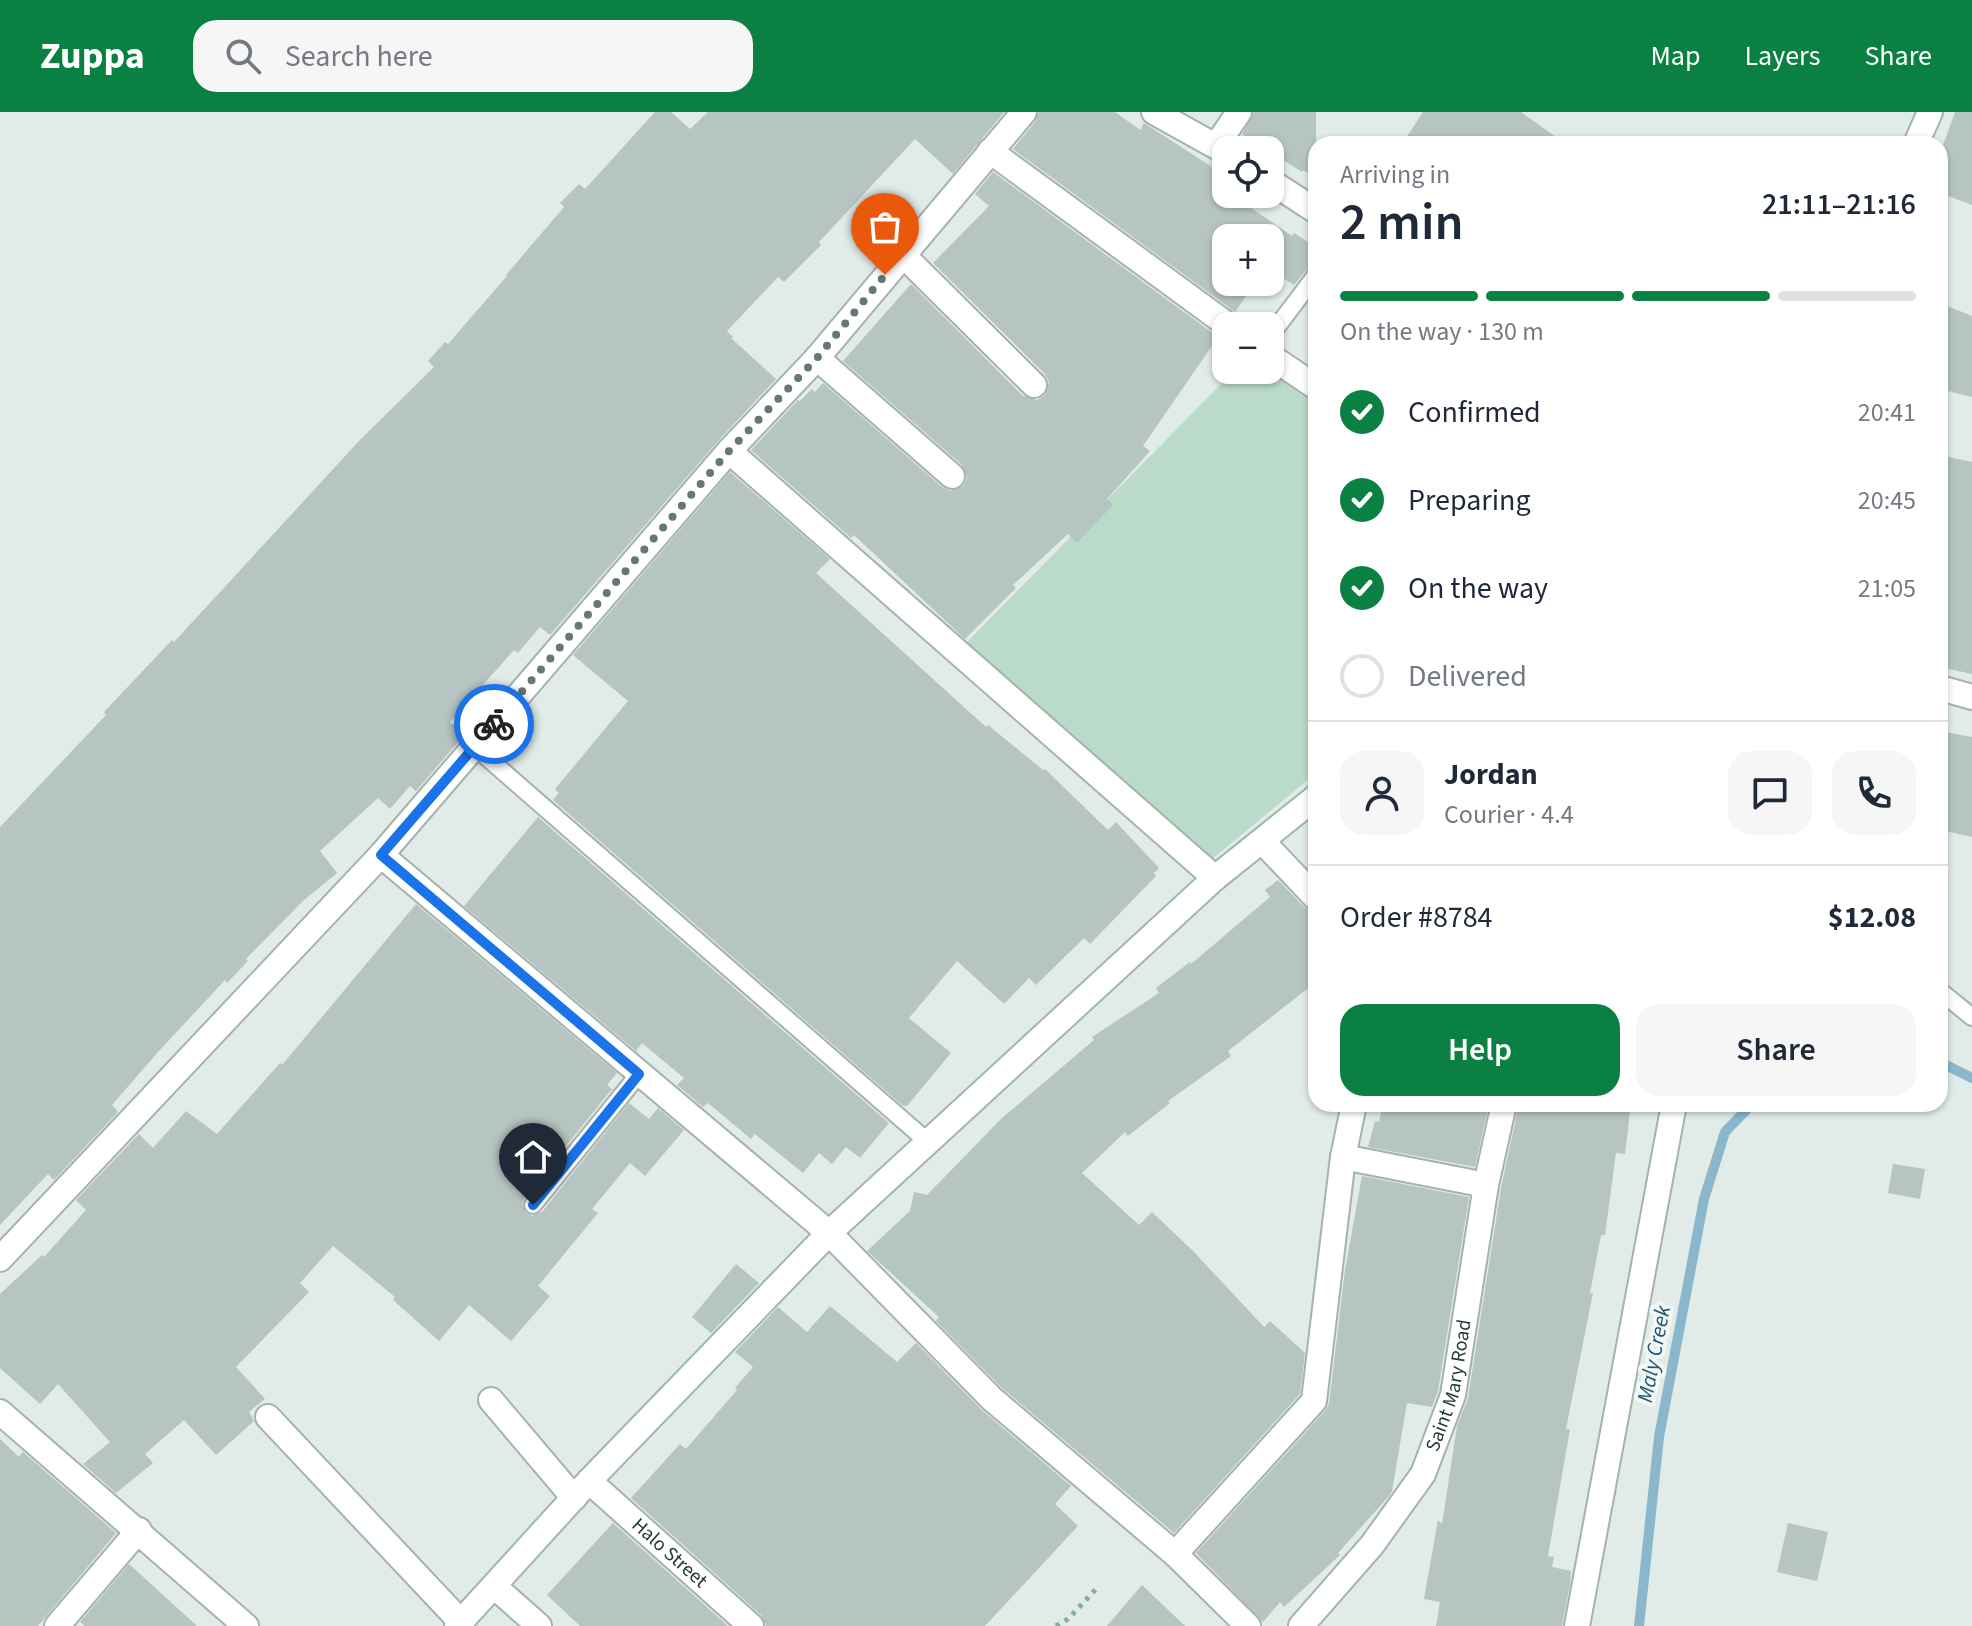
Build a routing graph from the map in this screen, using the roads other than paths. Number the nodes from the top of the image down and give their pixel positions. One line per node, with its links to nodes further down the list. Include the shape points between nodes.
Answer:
1 (1024, 112): 8 (street)
2 (1154, 112): 7 (street)
3 (1239, 112): 5 (street)
4 (1930, 112): 6 (street)
5 (1227, 136)
6 (1920, 136)
7 (1212, 144)
8 (990, 151): 11 (street); 13 (street)
9 (1284, 190): 10 (street)
10 (1308, 206)
11 (902, 254): 15 (street); 18 (street)
12 (1308, 286): 14 (lane)
13 (1212, 314)
14 (1284, 317)
15 (817, 358): 19 (street); 20 (street)
16 (1284, 365): 17 (street)
17 (1308, 382)
18 (1034, 385)
19 (729, 451): 23 (street); 27 (street)
20 (952, 476)
21 (1948, 690): 22 (street)
22 (1972, 697)
23 (475, 747): 26 (street); 35 (lane)
24 (1308, 804): 25 (street)
25 (1263, 842): 27 (street); 28 (street)
26 (381, 855): 31 (street); 40 (street)
27 (1215, 878): 35 (street)
28 (1308, 890)
29 (1948, 998): 30 (lane)
30 (1972, 1017)
31 (639, 1074): 38 (lane); 39 (street)
32 (1352, 1112): 36 (street)
33 (1502, 1112): 37 (street, Saint Mary Road)
34 (1673, 1112): 55 (street)
35 (928, 1142): 39 (street)
36 (1343, 1157): 37 (street); 46 (street, via 1314,1401)
37 (1486, 1185): 54 (street, Saint Mary Road, via 1453,1395 1423,1474 1372,1545)
38 (533, 1205)
39 (829, 1233): 44 (street); 46 (street, via 992,1399)
40 (0, 1259)
41 (491, 1400): 44 (street, Halo Street)
42 (0, 1412): 45 (street)
43 (268, 1417): 48 (street)
44 (582, 1489): 47 (street); 52 (street, Halo Street)
45 (139, 1530): 49 (street); 50 (street)
46 (1175, 1554): 53 (street)
47 (494, 1586): 48 (street); 51 (street)
48 (459, 1624)
49 (57, 1626)
50 (246, 1626)
51 (539, 1626)
52 (751, 1626)
53 (1248, 1626)
54 (1301, 1626)
55 (1577, 1626)

